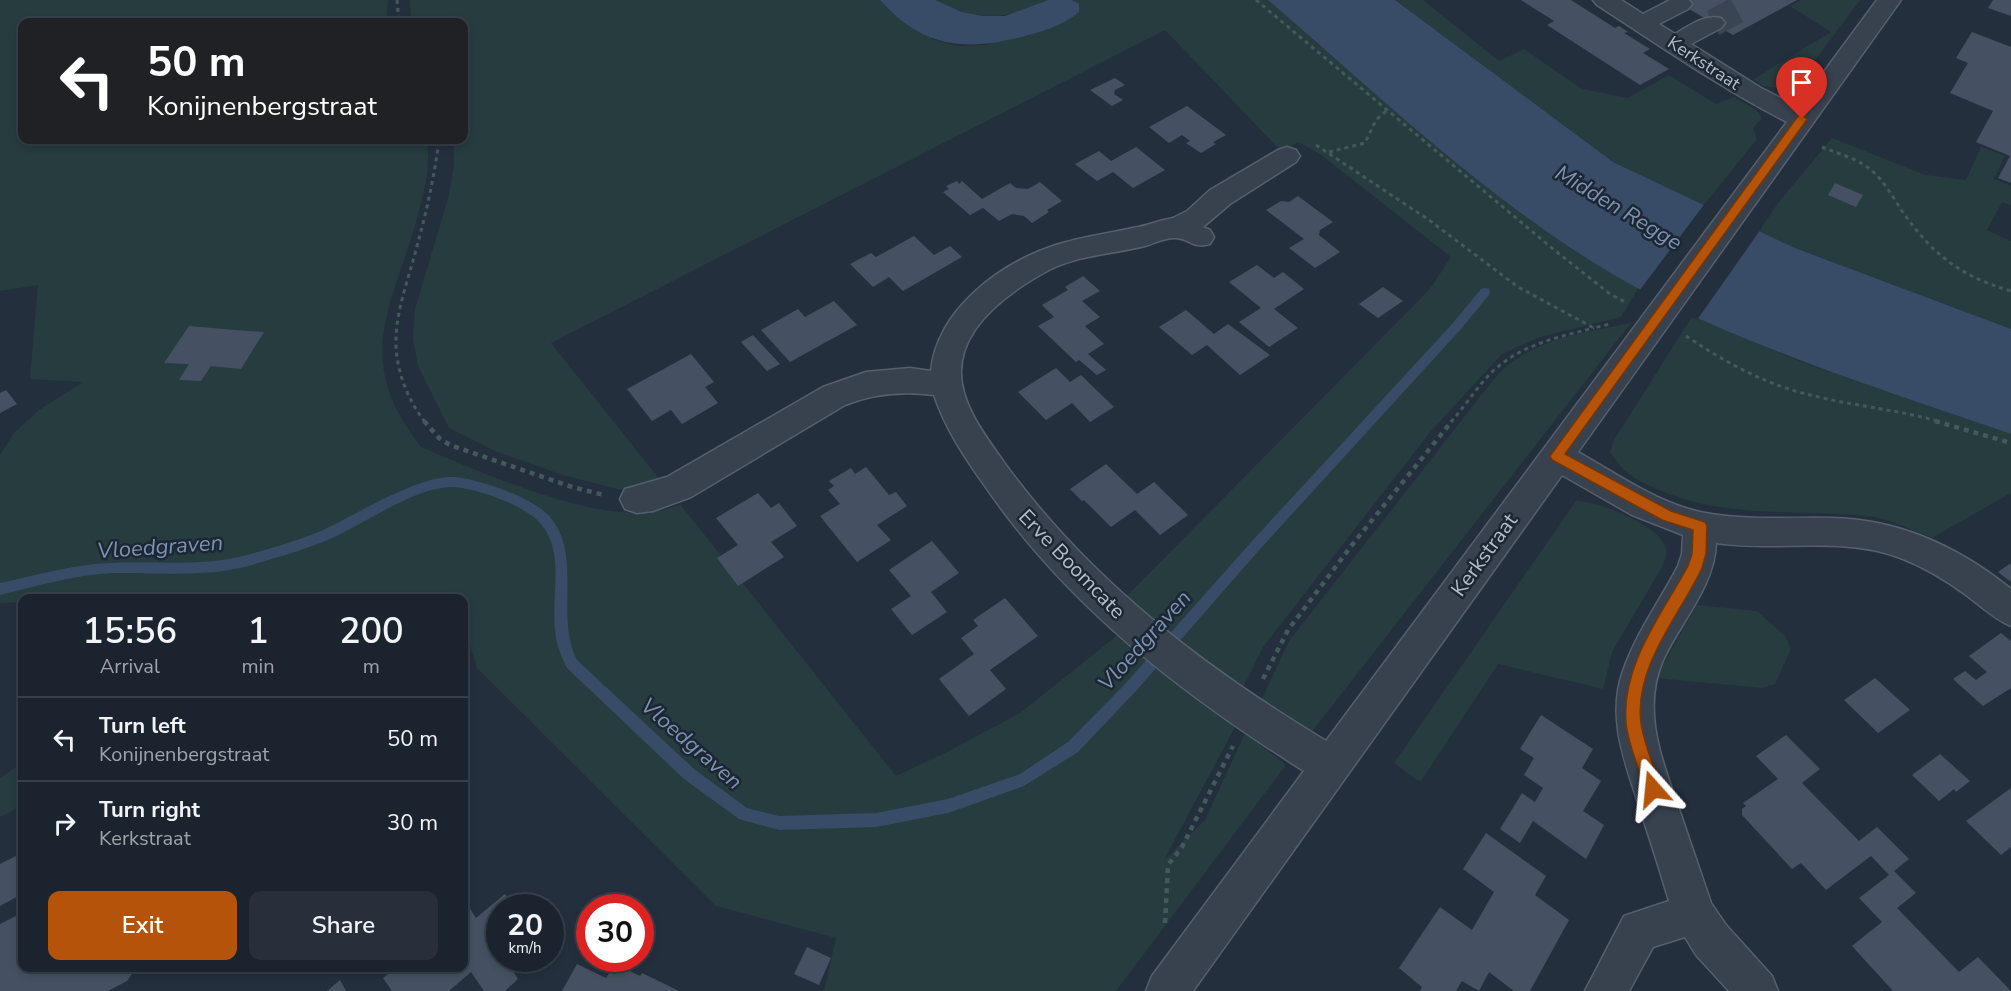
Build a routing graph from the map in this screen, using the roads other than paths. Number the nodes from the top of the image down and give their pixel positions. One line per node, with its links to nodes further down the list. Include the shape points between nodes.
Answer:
1 (1889, 0): 4 (street, Kerkstraat)
2 (1607, 1): 3 (street, Kerkstraat)
3 (1658, 34): 3 (street, via 1696,13); 4 (street, Kerkstraat)
4 (1796, 126): 7 (street, Kerkstraat)
5 (1287, 156): 6 (street, Erve Boomcate, via 1220,197 1197,218 1189,232 1081,247 1013,277 966,321 953,340)
6 (946, 385): 8 (street, via 910,380 866,384 834,396 679,488); 11 (street, Erve Boomcate, via 968,435 1013,503 1056,552 1189,673)
7 (1557, 456): 9 (street, via 1667,516); 11 (street, Kerkstraat)
8 (637, 499)
9 (1700, 526): 10 (street, via 1750,532 1853,533 1907,543 1965,574); 12 (street, via 1695,568 1644,660 1633,701 1639,747)
10 (2011, 610)
11 (1330, 765): 13 (street, Kerkstraat)
12 (1694, 915): 14 (street, via 1639,931); 15 (street)
13 (1167, 991)
14 (1606, 991)
15 (1757, 991)

